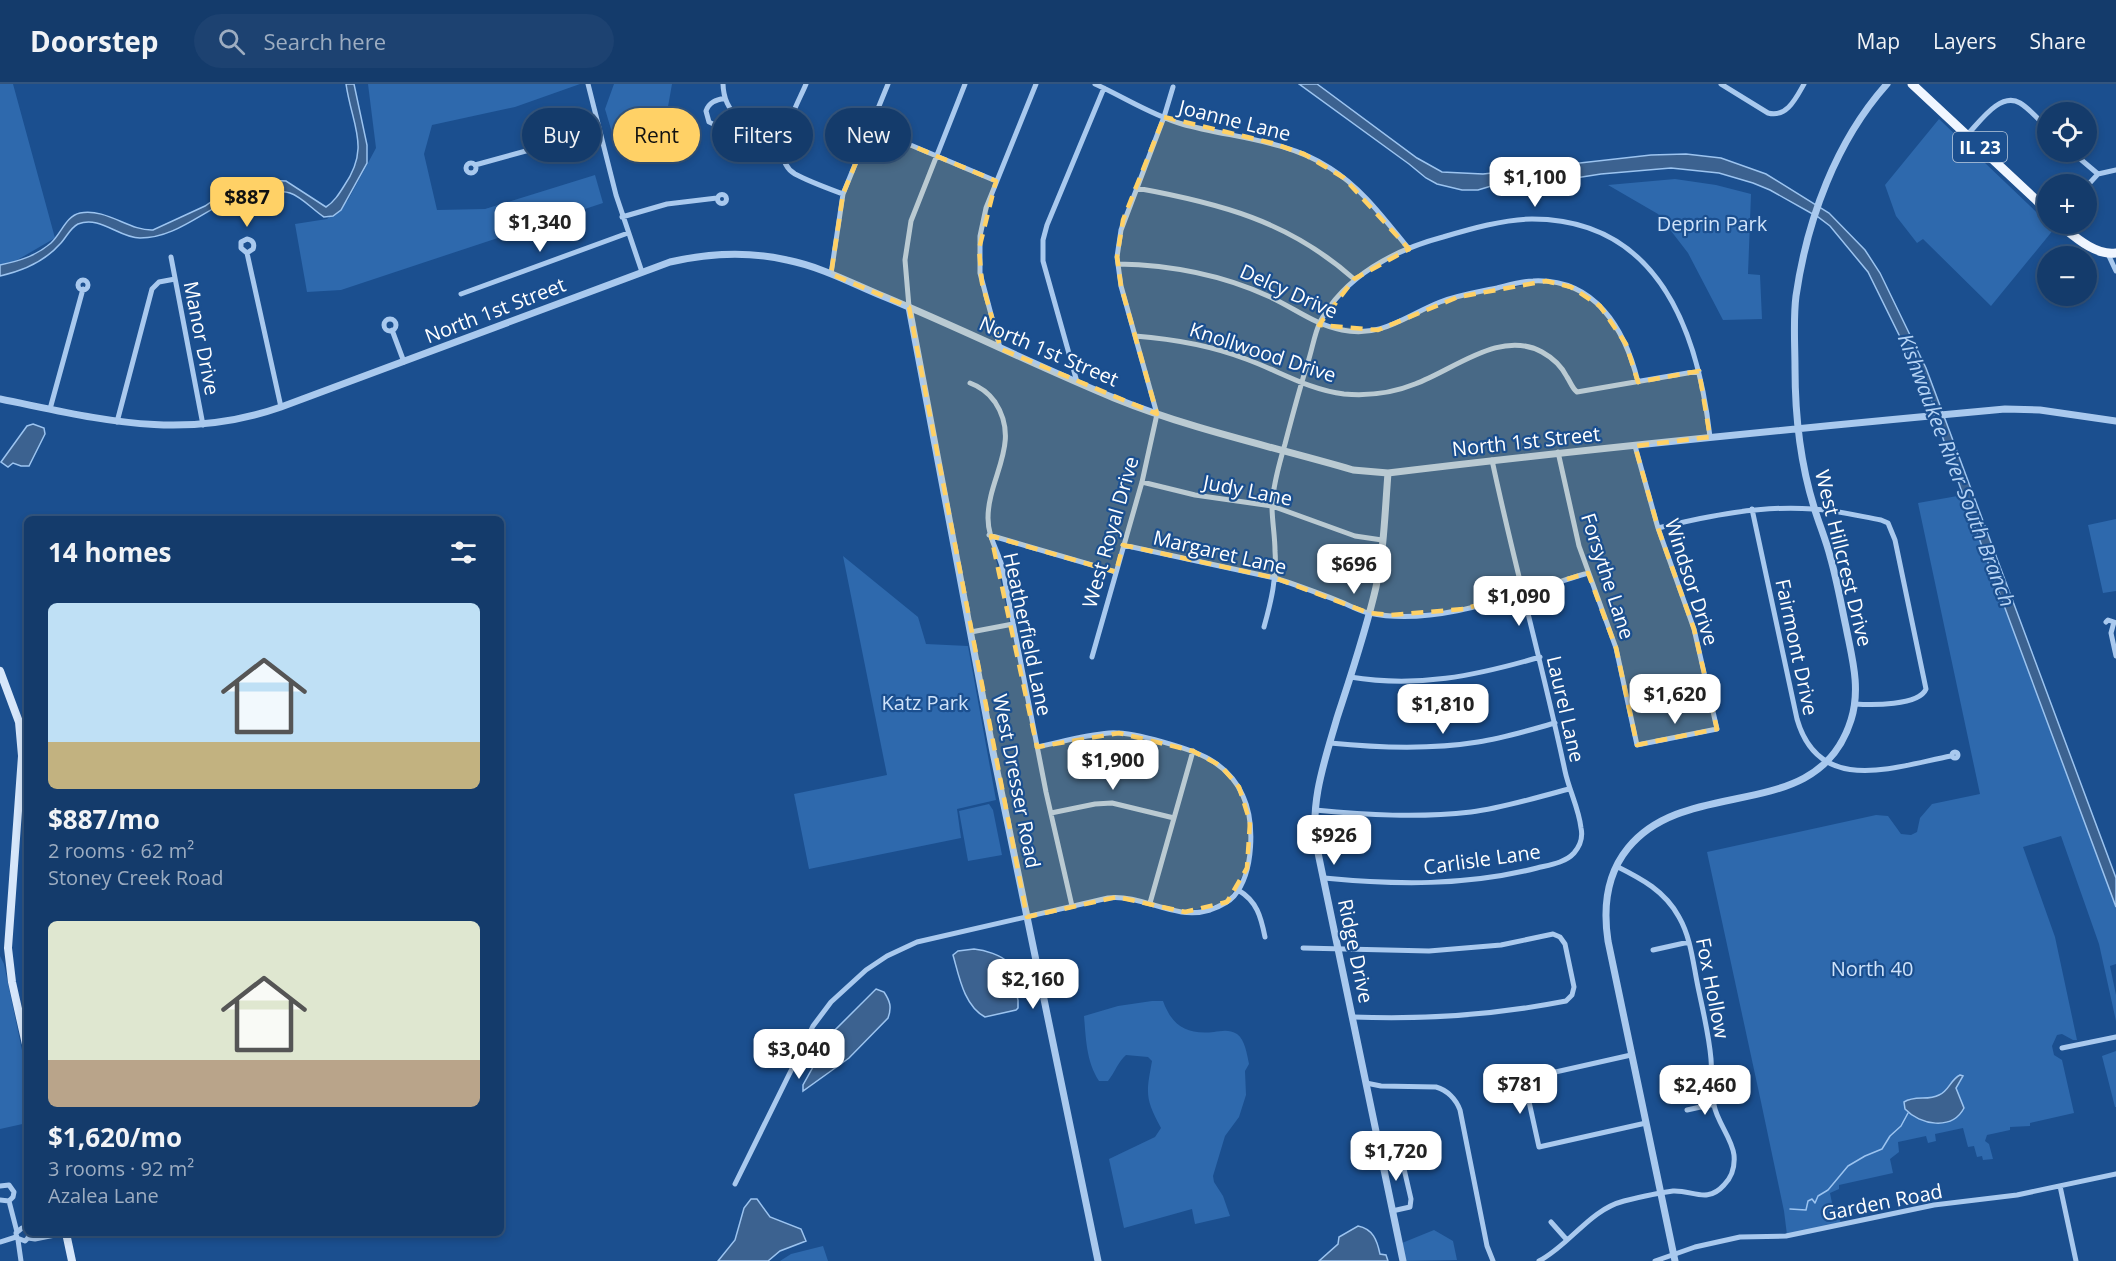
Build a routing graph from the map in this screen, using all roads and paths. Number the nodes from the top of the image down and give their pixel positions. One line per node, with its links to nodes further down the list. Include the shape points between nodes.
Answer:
1 (588, 84): 15 (street)
2 (723, 84): 14 (street)
3 (806, 84): 17 (street)
4 (888, 84): 18 (street)
5 (965, 84): 26 (street)
6 (1036, 84): 33 (street)
7 (1095, 84): 13 (street, Joanne Lane)
8 (1720, 84): 9 (street, via 1768,113 1779,114 1790,106)
9 (1804, 84)
10 (1887, 84): 71 (street, West Hillcrest Drive, via 1844,144 1823,194 1803,260 1796,296)
11 (1912, 84): 22 (main road, IL 23)
12 (1173, 87): 19 (street)
13 (1104, 88): 19 (street, Joanne Lane); 60 (street, via 1047,225 1042,247)
14 (725, 99): 16 (street); 21 (street, via 708,105 706,111)
15 (594, 108)
16 (731, 108)
17 (796, 108)
18 (878, 108)
19 (1164, 117): 34 (street); 41 (street, Joanne Lane, via 1272,143 1319,162 1359,191)
20 (2037, 118): 22 (street, via 2021,103 2005,101 1996,105)
21 (712, 124)
22 (1967, 135): 37 (main road, IL 23)
23 (601, 139): 38 (street)
24 (911, 145): 26 (street)
25 (522, 152): 30 (street)
26 (938, 155): 33 (street); 53 (street, via 907,238 904,274)
27 (786, 162): 35 (street, via 790,170)
28 (856, 162): 35 (street)
29 (2084, 162): 32 (street)
30 (476, 165)
31 (2116, 170): 32 (street)
32 (2098, 174)
33 (996, 181): 57 (street, via 983,217 979,249 982,283)
34 (1136, 188): 45 (street, via 1120,230); 50 (street, via 1211,203 1252,217 1306,244)
35 (843, 194): 48 (street)
36 (717, 198): 38 (street, via 667,204)
37 (2037, 201)
38 (622, 218): 39 (street)
39 (628, 233): 47 (street); 52 (street)
40 (2072, 234): 43 (main road, via 2085,244)
41 (1409, 249): 50 (street); 59 (street, via 1454,234 1525,219 1568,222 1595,230 1628,249 1657,278 1683,324)
42 (247, 253): 65 (street)
43 (2112, 254): 46 (street)
44 (171, 257): 49 (street, Manor Drive)
45 (1118, 264): 54 (street, Delcy Drive, via 1181,269 1222,278 1284,303); 56 (street)
46 (2116, 271)
47 (642, 272): 48 (street, North 1st Street, via 693,257 745,254 786,259); 58 (street, North 1st Street)
48 (831, 274): 53 (street, North 1st Street)
49 (176, 279): 69 (street, via 159,282 152,289); 70 (street, Manor Drive)
50 (1354, 279): 54 (street)
51 (83, 289): 66 (street)
52 (461, 294)
53 (909, 307): 57 (street, North 1st Street); 94 (street, West Dresser Road)
54 (1319, 324): 61 (street, Delcy Drive, via 1352,331 1378,330 1458,297 1546,281 1571,287 1600,306 1626,344); 63 (street)
55 (392, 330): 58 (street)
56 (1135, 336): 63 (street, Knollwood Drive, via 1222,350); 67 (street)
57 (1001, 349): 60 (street, North 1st Street)
58 (404, 362): 65 (street, North 1st Street)
59 (1699, 371): 61 (street); 72 (street)
60 (1077, 382): 67 (street, North 1st Street)
61 (1638, 382): 63 (street, Knollwood Drive, via 1576,391 1550,357 1537,349 1516,345 1493,349 1391,391 1344,394)
62 (970, 383): 83 (street, Heatherfield Lane, via 988,392 1005,423 1005,450 990,499)
63 (1301, 383): 74 (street)
64 (0, 399): 66 (street, North 1st Street)
65 (281, 407): 70 (street, North 1st Street, via 231,422)
66 (50, 409): 69 (street, North 1st Street)
67 (1157, 414): 74 (street, North 1st Street); 78 (street, West Royal Drive)
68 (2116, 421): 71 (street, North 1st Street, via 2022,408)
69 (117, 422): 70 (street, North 1st Street)
70 (203, 425)
71 (1797, 429): 72 (street, North 1st Street); 81 (street, West Hillcrest Drive)
72 (1710, 437): 73 (street, North 1st Street)
73 (1635, 446): 75 (street, North 1st Street); 82 (street, Windsor Drive)
74 (1283, 450): 77 (street, North 1st Street, via 1353,470); 79 (street)
75 (1558, 452): 76 (street, North 1st Street); 87 (street, Forsythe Lane)
76 (1492, 460): 77 (street, North 1st Street); 89 (street, Laurel Lane)
77 (1388, 473): 84 (street, Ridge Drive)
78 (1142, 482): 79 (street, Judy Lane, via 1195,495); 85 (street, West Royal Drive)
79 (1272, 506): 84 (street, Judy Lane, via 1355,536); 88 (street)
80 (1752, 509): 81 (street); 82 (street); 107 (street, Fairmont Drive, via 1797,718 1805,740)
81 (1814, 509): 100 (street, West Hillcrest Drive, via 1831,560 1854,664); 100 (street, via 1881,520 1891,526 1921,663 1926,689 1921,696 1880,704)
82 (1658, 528): 103 (street, Windsor Drive, via 1694,629 1717,729)
83 (989, 535): 86 (street); 92 (street, Heatherfield Lane, via 1001,563)
84 (1382, 540): 90 (street, Ridge Drive)
85 (1123, 545): 86 (street, West Royal Drive); 88 (street, Margaret Lane)
86 (1116, 572): 96 (street, West Royal Drive)
87 (1588, 573): 89 (street, Margaret Lane); 103 (street, Forsythe Lane, via 1616,648)
88 (1275, 578): 90 (street, Margaret Lane); 93 (street)
89 (1522, 592): 90 (street, Margaret Lane, via 1429,615); 97 (street, Laurel Lane)
90 (1369, 613): 99 (street, Ridge Drive)
91 (2106, 622): 95 (street, via 2114,622 2111,633)
92 (1013, 624): 94 (street); 104 (street, Heatherfield Lane)
93 (1264, 627)
94 (970, 632): 117 (street, West Dresser Road)
95 (2116, 656)
96 (1092, 657)
97 (1540, 657): 99 (street, via 1449,679 1392,681); 101 (street, Laurel Lane)
98 (0, 671): 120 (main road, via 18,722 22,756)
99 (1350, 677): 102 (street, Ridge Drive)
100 (1855, 704): 107 (street, West Hillcrest Drive, via 1845,736)
101 (1555, 723): 102 (street, via 1457,746 1394,748); 108 (street, Laurel Lane)
102 (1330, 743): 109 (street, Ridge Drive)
103 (1637, 745)
104 (1037, 747): 105 (street, via 1119,733); 110 (street, Heatherfield Lane)
105 (1193, 751): 111 (street); 114 (street, via 1227,773 1246,804 1251,850)
106 (1951, 756): 107 (street, via 1868,772 1846,770)
107 (1825, 762): 112 (street, West Hillcrest Drive, via 1806,778 1784,788 1665,818 1636,838)
108 (1569, 789): 109 (street, via 1492,808 1435,815); 113 (street, Carlisle Lane, via 1582,834 1578,848 1566,860 1518,873 1455,882 1397,884)
109 (1315, 810): 113 (street, Ridge Drive)
110 (1051, 813): 111 (street, via 1112,802); 116 (street, Heatherfield Lane)
111 (1174, 818): 115 (street)
112 (1616, 866): 119 (street, Fox Hollow, via 1662,894 1680,918); 128 (street, West Hillcrest Drive, via 1607,893 1605,921)
113 (1324, 878): 122 (street, Ridge Drive)
114 (1238, 890): 115 (street, via 1227,902 1202,912 1176,911); 118 (street, via 1257,909)
115 (1150, 903): 116 (street, via 1117,897)
116 (1072, 906): 117 (street)
117 (1027, 917): 135 (street, via 917,942 876,963 853,981 813,1026); 154 (street, West Dresser Road)
118 (1265, 936)
119 (1689, 942): 123 (street); 130 (street, Fox Hollow, via 1708,1037)
120 (4, 948): 125 (main road)
121 (1303, 948): 122 (street)
122 (1339, 950): 124 (street, Ridge Drive); 124 (street, via 1421,951 1502,945 1553,934 1565,944 1574,987 1566,1001 1505,1012 1422,1019)
123 (1653, 950)
124 (1353, 1017): 129 (street, Ridge Drive)
125 (24, 1036)
126 (2116, 1037): 127 (street)
127 (2062, 1048)
128 (1632, 1055): 132 (street, West Hillcrest Drive); 132 (street, via 1524,1078 1539,1147)
129 (1366, 1083): 133 (street, Ridge Drive); 156 (street, via 1436,1088 1455,1100)
130 (1714, 1104): 131 (street); 138 (street, Fox Hollow, via 1734,1154 1730,1178 1706,1195)
131 (1687, 1110)
132 (1646, 1123): 138 (street, West Hillcrest Drive)
133 (1381, 1157): 141 (street, Ridge Drive); 141 (street, via 1401,1156 1411,1199 1409,1207)
134 (2116, 1174): 137 (street, Garden Road)
135 (735, 1184)
136 (0, 1186): 140 (street, via 7,1184 13,1189)
137 (2060, 1186): 151 (street, Garden Road, via 1934,1205 1786,1236 1740,1237); 159 (street)
138 (1660, 1193): 149 (street, Fox Hollow, via 1606,1208); 151 (street, West Hillcrest Drive)
139 (0, 1200): 140 (street)
140 (9, 1201): 144 (street)
141 (1392, 1211): 155 (street, Ridge Drive)
142 (1551, 1222): 149 (street)
143 (24, 1230): 144 (street)
144 (17, 1236): 145 (street, via 25,1241); 150 (street); 152 (street)
145 (27, 1236)
146 (31, 1236): 147 (street)
147 (50, 1236)
148 (66, 1236): 153 (main road)
149 (1567, 1240): 157 (street, Fox Hollow)
150 (0, 1242)
151 (1674, 1257): 158 (street, Garden Road)
152 (21, 1261)
153 (72, 1261)
154 (1098, 1261)
155 (1403, 1261)
156 (1493, 1261)
157 (1539, 1261)
158 (1655, 1261)
159 (2076, 1261)

